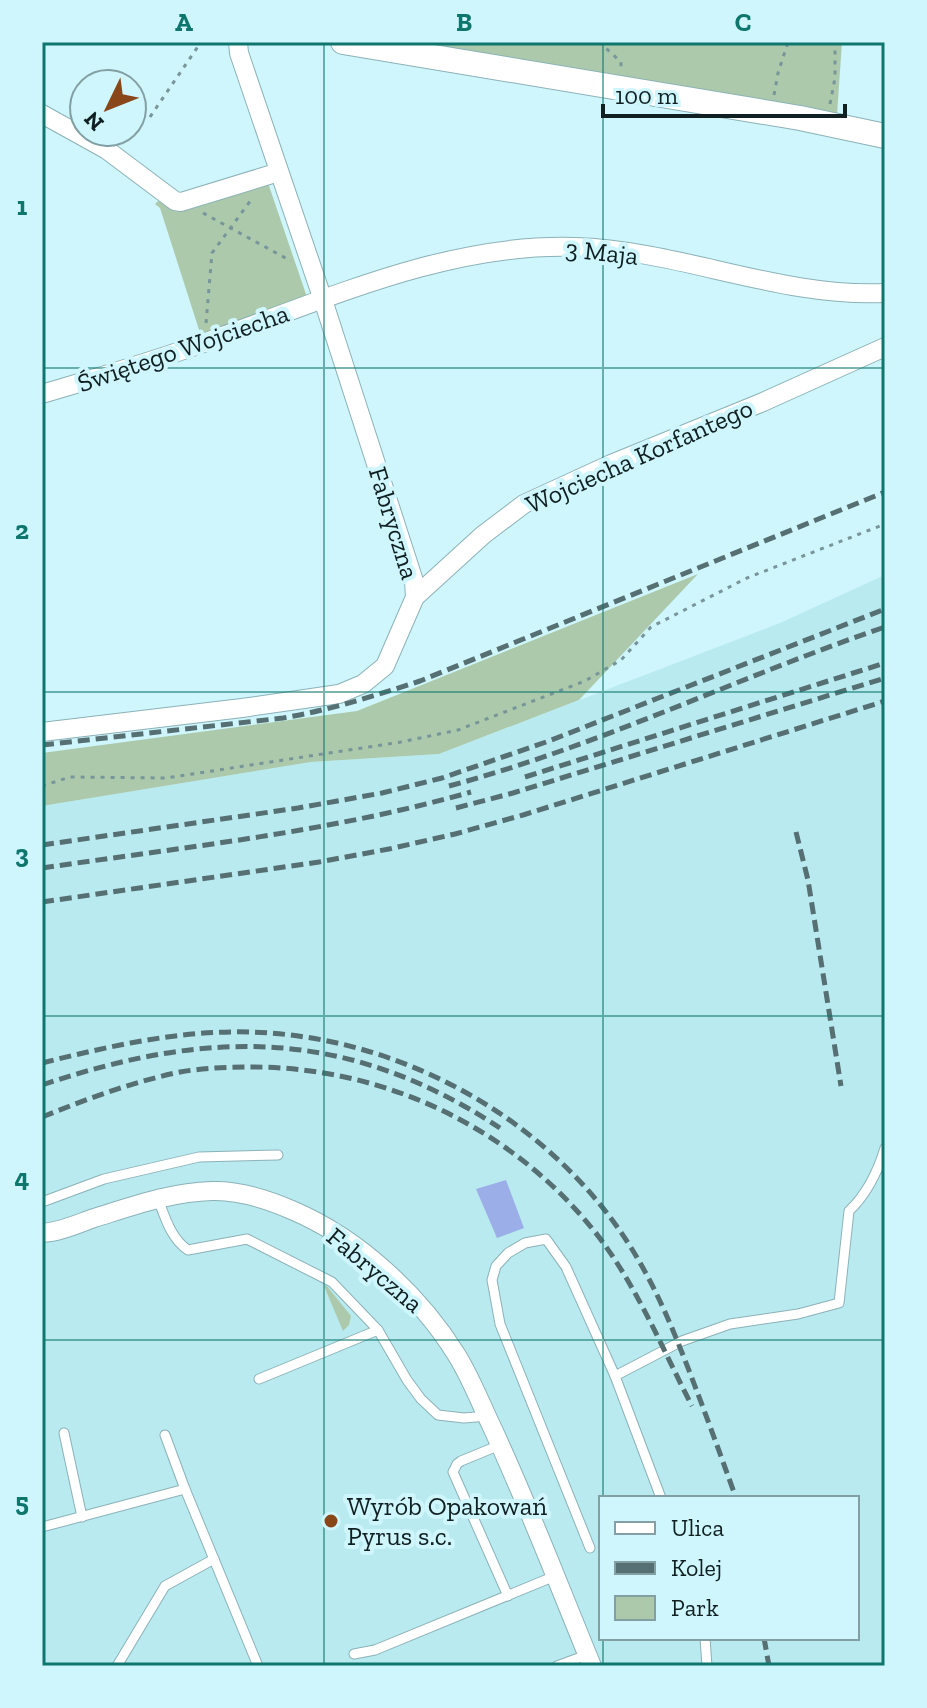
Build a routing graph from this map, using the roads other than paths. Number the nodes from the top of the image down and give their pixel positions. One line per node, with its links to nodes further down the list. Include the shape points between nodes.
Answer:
1 (238, 42): 5 (street, Fabryczna)
2 (343, 42): 4 (street)
3 (42, 114): 5 (street, via 107,150 169,199 181,202)
4 (884, 133)
5 (274, 174): 7 (street, Fabryczna)
6 (885, 293): 7 (street, 3 Maja, via 800,287 615,251 536,247 442,262)
7 (323, 300): 9 (street, Świętego Wojciecha); 10 (street, Fabryczna)
8 (885, 347): 10 (street, Wojciecha Korfantego, via 524,504)
9 (42, 394)
10 (415, 597): 11 (street, Fabryczna, via 385,666 339,694)
11 (42, 732)
12 (885, 1148): 18 (lane, via 860,1201 849,1211 839,1303 730,1324 682,1341)
13 (278, 1155): 15 (lane, via 199,1157 104,1179)
14 (158, 1199): 16 (street, Fabryczna); 17 (lane, via 174,1237 188,1250 247,1239 332,1282); 20 (street, Fabryczna, via 215,1191 249,1196 312,1219 352,1244 419,1303 458,1356)
15 (42, 1202)
16 (42, 1233)
17 (378, 1330): 19 (lane); 20 (lane, via 407,1380 438,1415)
18 (615, 1376): 25 (lane); 28 (lane, via 566,1267 546,1239 508,1253 492,1280 500,1324)
19 (259, 1379)
20 (487, 1416): 23 (street, Fabryczna)
21 (64, 1433): 26 (lane)
22 (165, 1435): 24 (lane)
23 (500, 1445): 30 (street, Fabryczna); 31 (lane, via 461,1461 453,1472)
24 (185, 1489): 26 (lane); 29 (lane)
25 (660, 1496)
26 (82, 1517): 27 (lane)
27 (42, 1527)
28 (590, 1548)
29 (214, 1559): 35 (lane, via 165,1586); 36 (lane)
30 (555, 1576): 31 (lane); 34 (street, Fabryczna)
31 (508, 1596): 33 (lane)
32 (705, 1640): 38 (lane)
33 (354, 1654)
34 (589, 1660): 37 (lane)
35 (117, 1666)
36 (258, 1666)
37 (557, 1666)
38 (707, 1666)

